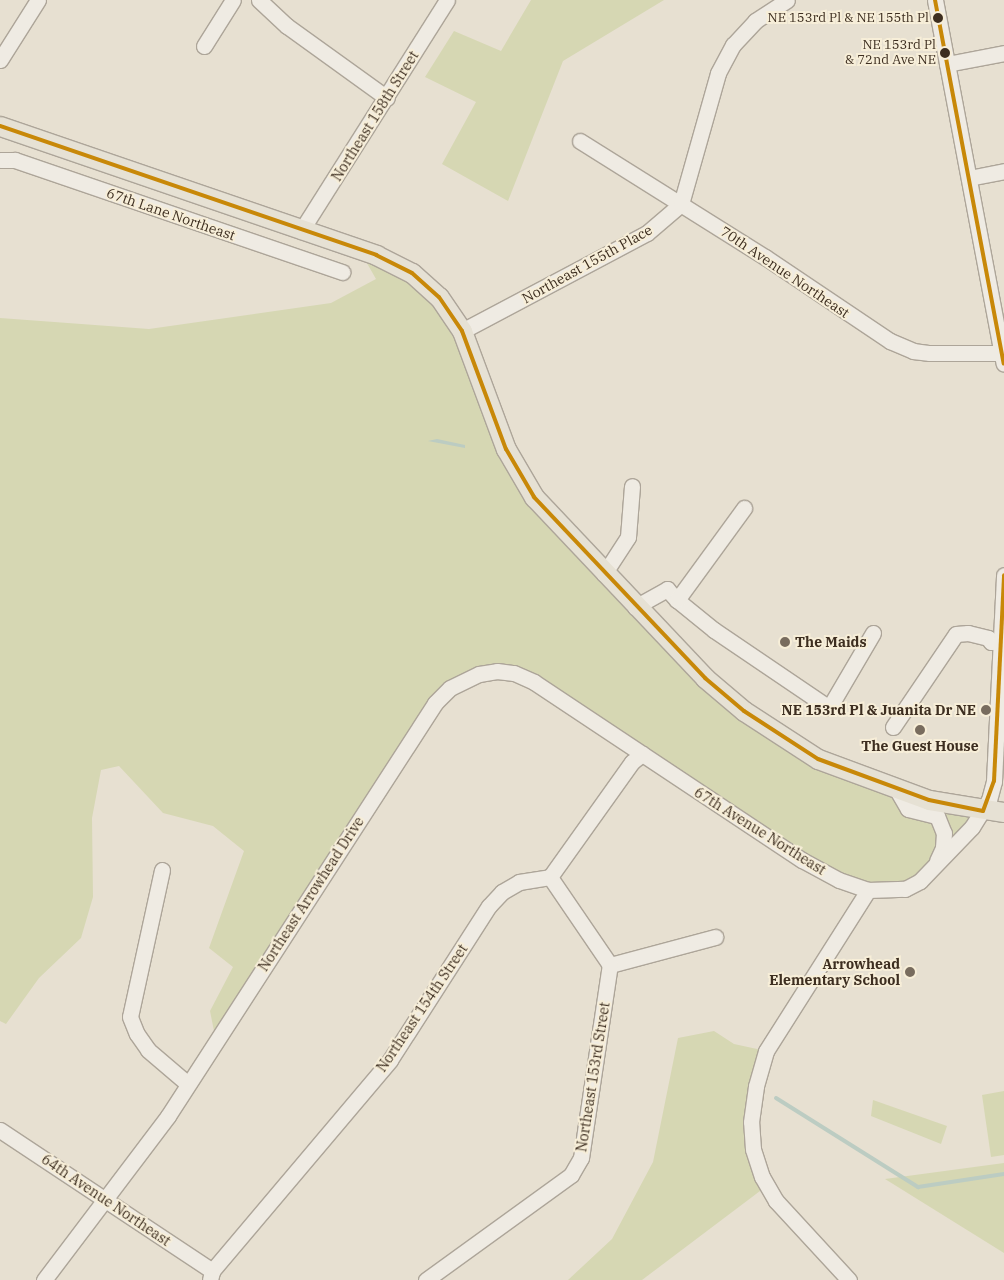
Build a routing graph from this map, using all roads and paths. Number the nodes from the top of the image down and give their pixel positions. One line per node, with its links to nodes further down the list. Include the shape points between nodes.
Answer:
1 (38, 0): 9 (street)
2 (233, 0): 7 (street)
3 (259, 0): 11 (street, via 287,26)
4 (447, 0): 11 (street, Northeast 158th Street)
5 (787, 0): 17 (street, via 755,21 733,45 718,74)
6 (935, 0): 10 (street)
7 (204, 46)
8 (1004, 53): 10 (street)
9 (0, 60)
10 (947, 64): 16 (street)
11 (387, 98): 18 (street, Northeast 158th Street)
12 (0, 126): 18 (main road)
13 (580, 141): 17 (street, 70th Avenue Northeast)
14 (0, 160): 19 (street, 67th Lane Northeast, via 15,160)
15 (1004, 171): 16 (street)
16 (969, 178): 21 (street)
17 (682, 204): 20 (street, Northeast 155th Place, via 647,232); 21 (street, 70th Avenue Northeast, via 904,348 930,353)
18 (301, 231): 20 (main road, via 376,255 412,273 439,297)
19 (342, 272)
20 (462, 331): 24 (main road, via 506,449 534,497)
21 (1003, 357)
22 (632, 486): 24 (street, via 628,538)
23 (744, 508): 26 (street)
24 (604, 574): 28 (main road)
25 (1004, 575): 27 (street, 67th Avenue Northeast)
26 (677, 600): 28 (street, via 667,590); 29 (street, via 714,630 829,708)
27 (1003, 605): 30 (street, 67th Avenue Northeast)
28 (635, 607): 33 (main road, via 705,678 791,744 839,768)
29 (873, 633)
30 (1001, 641): 31 (street, via 991,642 988,638 968,633 956,634); 34 (street, 67th Avenue Northeast, via 994,781)
31 (893, 727)
32 (642, 754): 38 (street, via 632,762); 39 (street, 67th Avenue Northeast, via 802,860 839,880); 42 (street, Northeast Arrowhead Drive, via 534,682 514,673 496,671 479,674 450,688 435,703)
33 (897, 790): 34 (main road); 36 (street, 67th Avenue Northeast, via 908,809 937,816 944,833 943,848)
34 (983, 811): 35 (main road); 36 (street, 67th Avenue Northeast)
35 (1004, 812)
36 (936, 865): 39 (street, 67th Avenue Northeast, via 906,889)
37 (162, 870): 42 (street, via 130,1017 148,1050)
38 (550, 877): 41 (street); 45 (street, Northeast 154th Street, via 519,882 502,892 489,906 390,1060)
39 (868, 890): 48 (street, via 766,1052 756,1086 751,1122 753,1149 762,1177 776,1201)
40 (715, 937): 41 (street)
41 (610, 965): 47 (street, Northeast 153rd Street, via 581,1158 571,1175)
42 (188, 1084): 44 (street, Northeast Arrowhead Drive)
43 (0, 1130): 44 (street, 64th Avenue Northeast)
44 (105, 1200): 45 (street, 64th Avenue Northeast); 46 (street, Northeast Arrowhead Drive)
45 (211, 1275)
46 (44, 1280)
47 (426, 1280)
48 (849, 1280)

